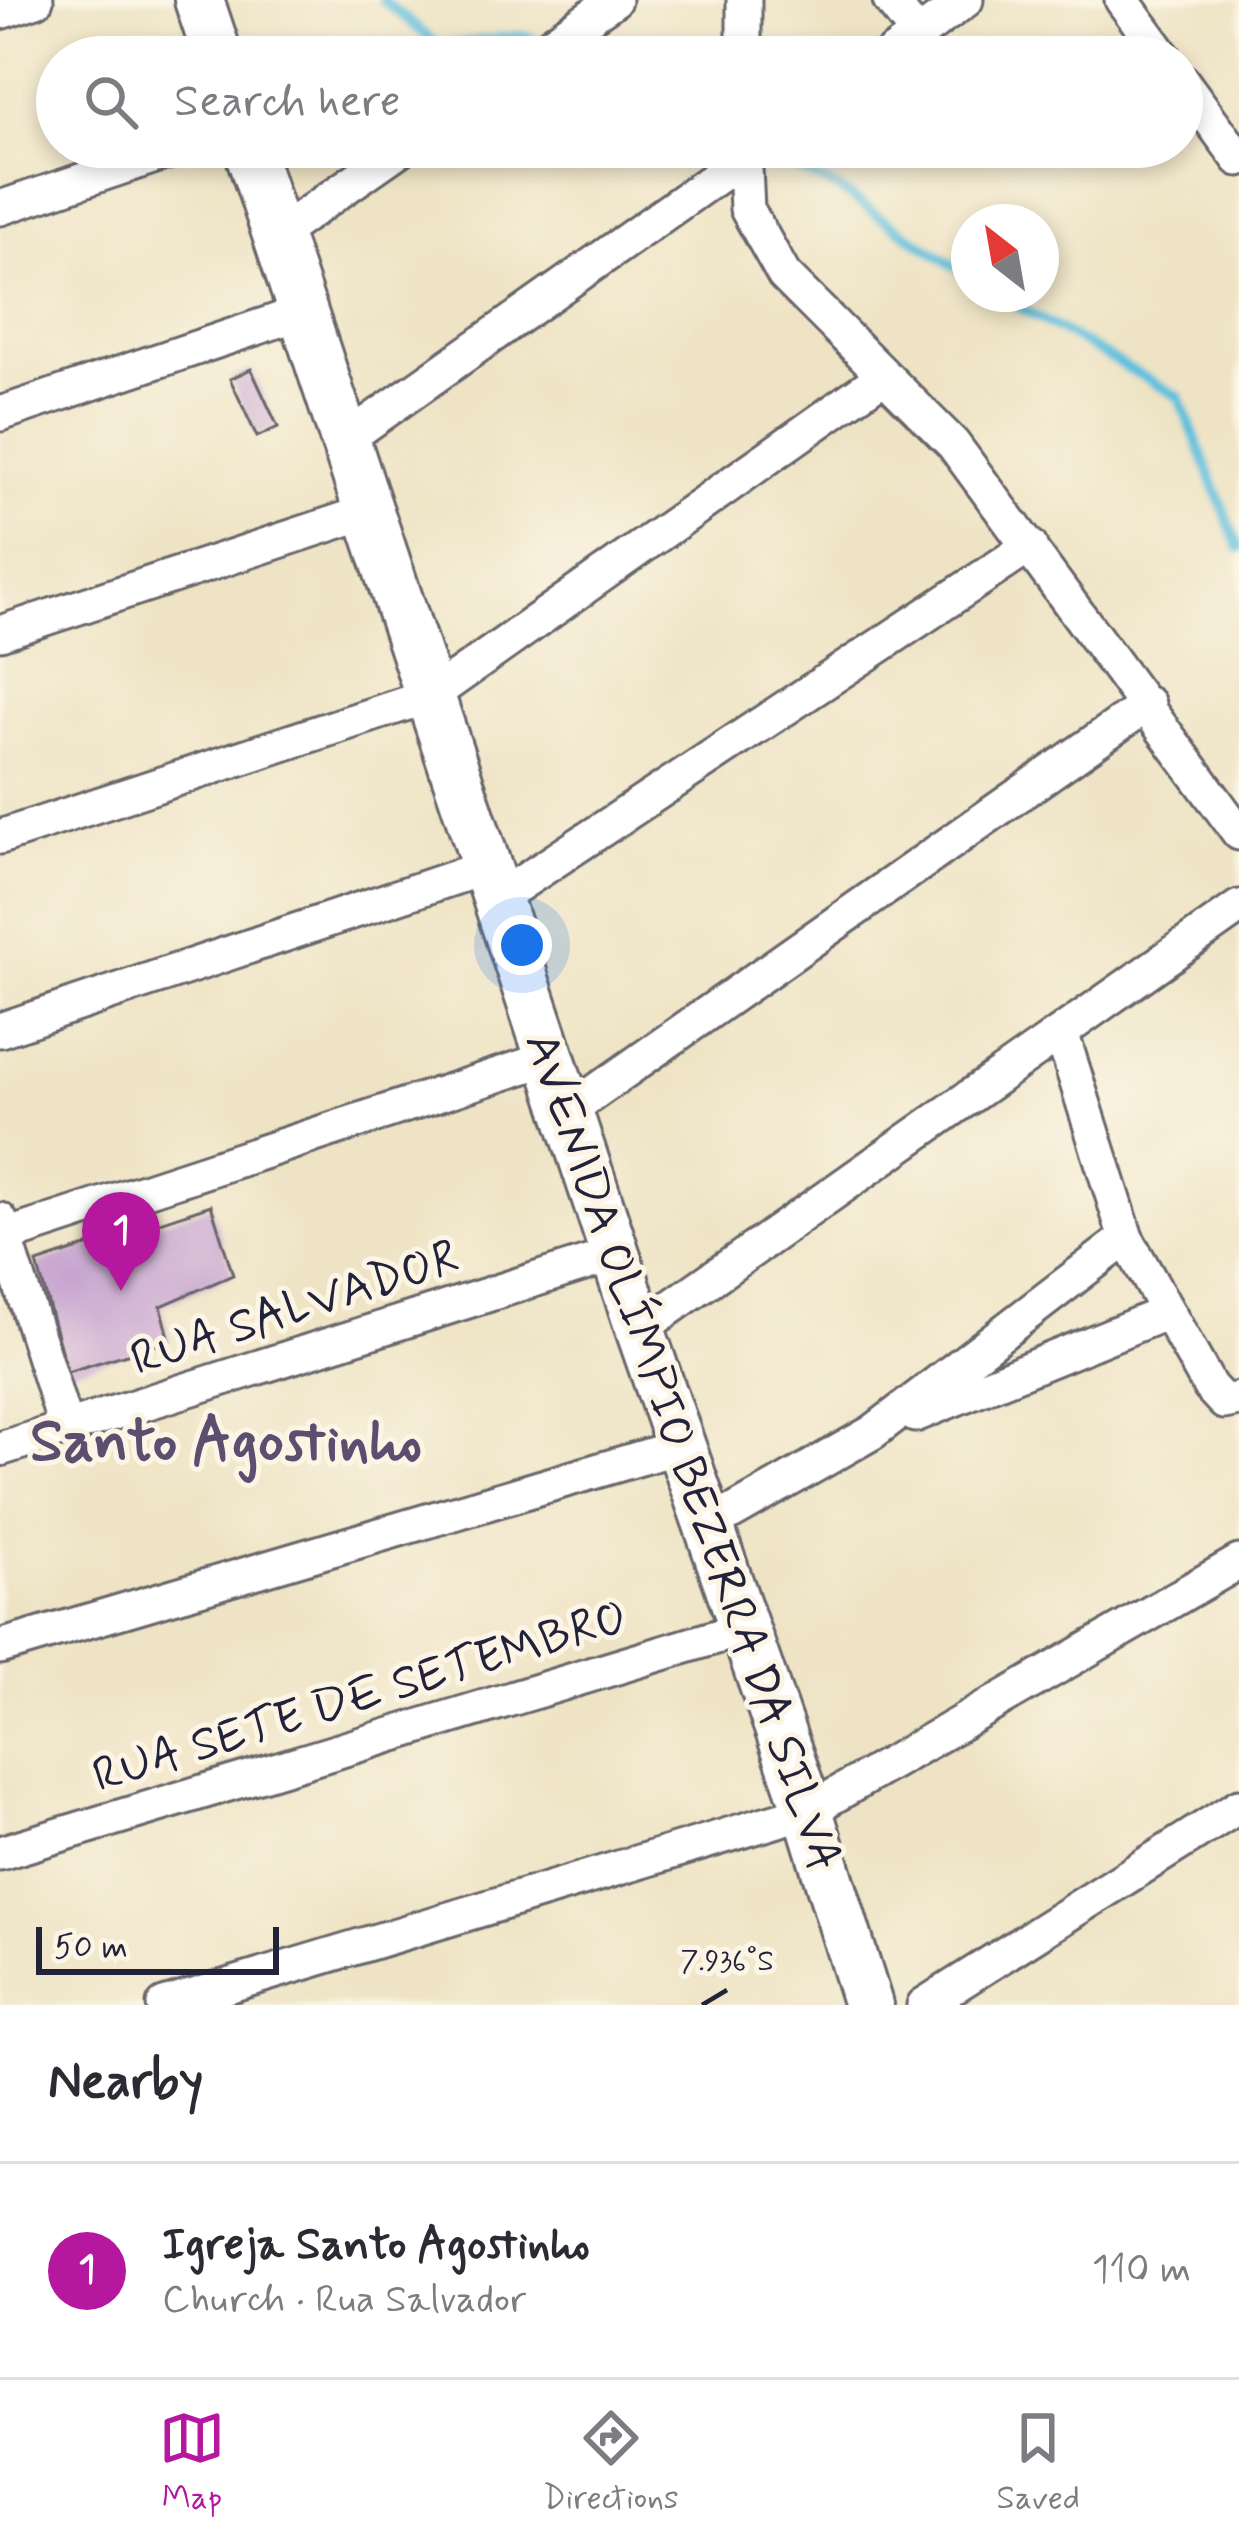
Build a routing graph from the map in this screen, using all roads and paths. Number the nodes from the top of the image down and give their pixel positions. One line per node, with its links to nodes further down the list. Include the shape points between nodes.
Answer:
1 (36, 0): 8 (street)
2 (614, 0): 11 (street)
3 (744, 0): 12 (street)
4 (890, 0): 9 (street)
5 (966, 0): 9 (street)
6 (1123, 0): 13 (street)
7 (202, 1): 10 (street)
8 (0, 12)
9 (918, 35)
10 (212, 36)
11 (562, 36)
12 (744, 36)
13 (1149, 36)
14 (1203, 110): 15 (street)
15 (1239, 159)
16 (119, 168): 21 (street)
17 (255, 168): 22 (street, AVENIDA OLÍMPIO BEZERRA DA SILVA)
18 (373, 168): 22 (street)
19 (725, 168): 26 (street)
20 (748, 168): 24 (street, via 747,209 761,243 821,318)
21 (0, 208)
22 (277, 235): 23 (street, AVENIDA OLÍMPIO BEZERRA DA SILVA)
23 (303, 312): 25 (street); 26 (street, AVENIDA OLÍMPIO BEZERRA DA SILVA)
24 (882, 376): 28 (street, via 953,444); 30 (street)
25 (0, 414)
26 (346, 439): 27 (street, AVENIDA OLÍMPIO BEZERRA DA SILVA)
27 (370, 512): 29 (street); 30 (street, AVENIDA OLÍMPIO BEZERRA DA SILVA)
28 (1030, 546): 31 (street); 34 (street)
29 (0, 633)
30 (432, 695): 33 (street); 34 (street, AVENIDA OLÍMPIO BEZERRA DA SILVA)
31 (1148, 704): 32 (street); 39 (street)
32 (1239, 832)
33 (0, 837)
34 (495, 882): 36 (street); 38 (street, AVENIDA OLÍMPIO BEZERRA DA SILVA)
35 (1239, 907): 37 (street)
36 (0, 1030)
37 (1062, 1035): 41 (street); 44 (street)
38 (553, 1057): 39 (street, AVENIDA OLÍMPIO BEZERRA DA SILVA); 40 (street)
39 (571, 1109): 42 (street, AVENIDA OLÍMPIO BEZERRA DA SILVA)
40 (2, 1232): 46 (street)
41 (1126, 1238): 43 (street); 47 (street)
42 (616, 1254): 44 (street, AVENIDA OLÍMPIO BEZERRA DA SILVA); 46 (street, RUA SALVADOR)
43 (1163, 1314): 45 (street); 47 (street)
44 (640, 1329): 48 (street, AVENIDA OLÍMPIO BEZERRA DA SILVA)
45 (1232, 1401)
46 (66, 1428): 49 (street, RUA SALVADOR)
47 (873, 1432): 50 (street)
48 (681, 1446): 50 (street, AVENIDA OLÍMPIO BEZERRA DA SILVA); 53 (street)
49 (0, 1449)
50 (708, 1526): 52 (street, AVENIDA OLÍMPIO BEZERRA DA SILVA)
51 (1239, 1562): 55 (street)
52 (746, 1628): 55 (street, AVENIDA OLÍMPIO BEZERRA DA SILVA); 56 (street, RUA SETE DE SETEMBRO)
53 (0, 1647)
54 (1239, 1806): 59 (street)
55 (808, 1811): 57 (street, AVENIDA OLÍMPIO BEZERRA DA SILVA); 58 (street)
56 (0, 1852)
57 (859, 2003)
58 (164, 2005)
59 (924, 2005)

